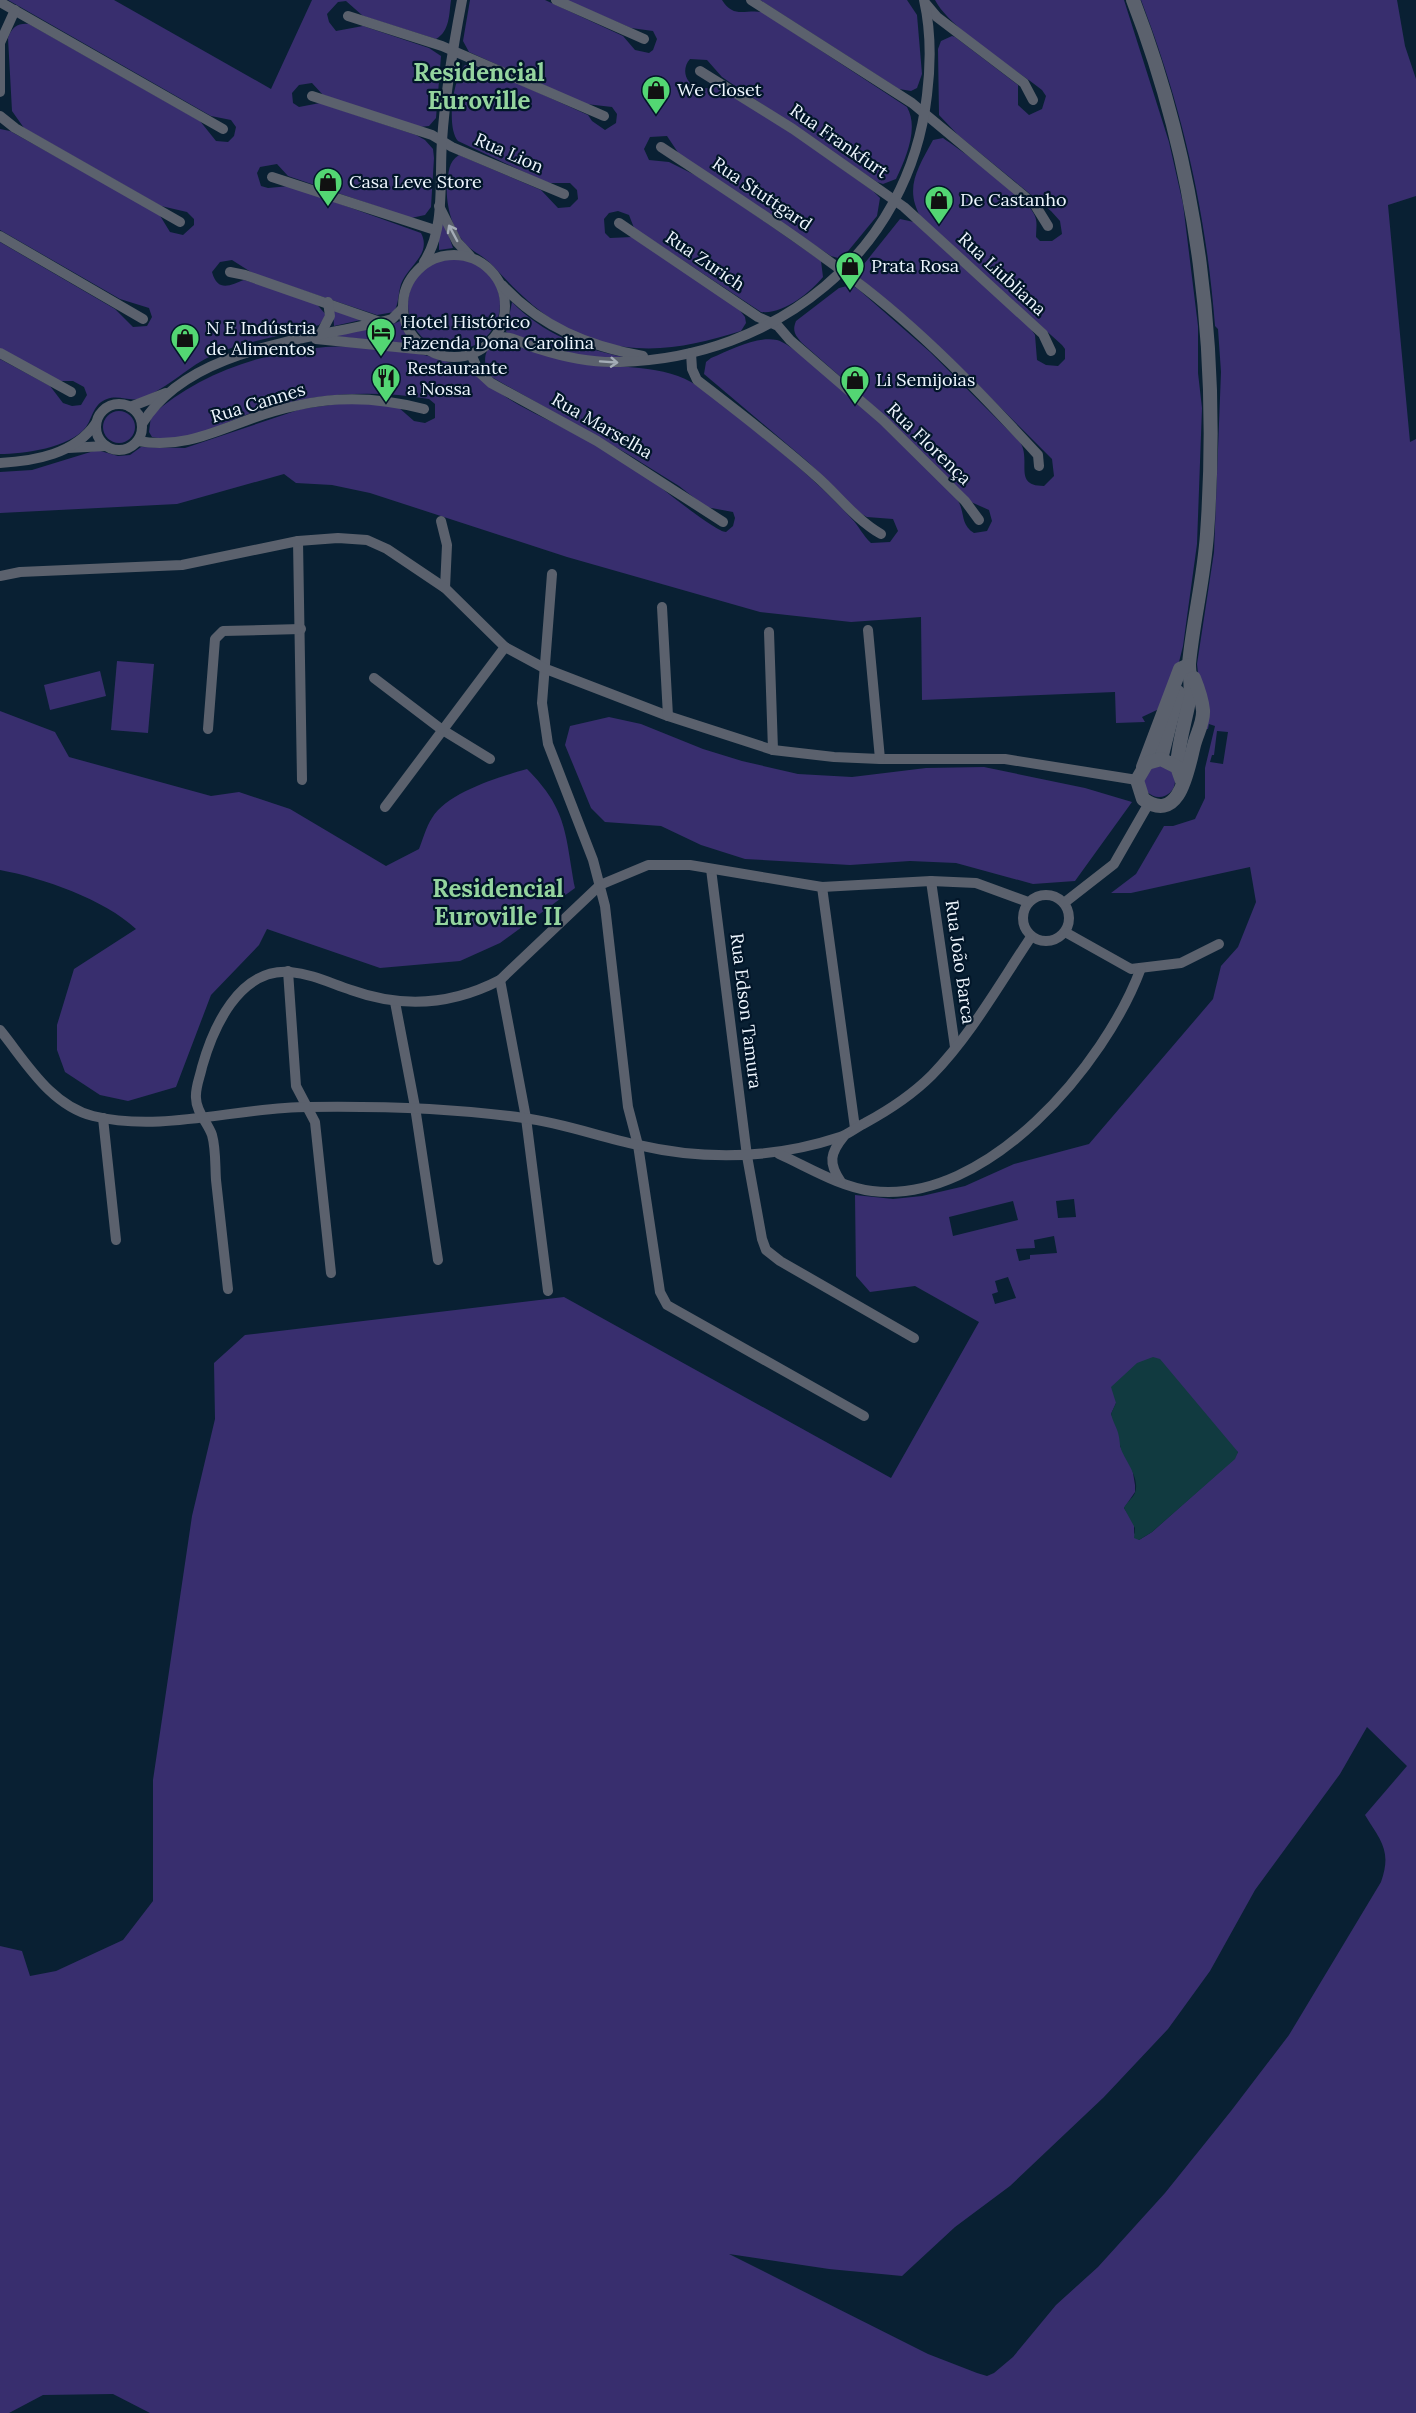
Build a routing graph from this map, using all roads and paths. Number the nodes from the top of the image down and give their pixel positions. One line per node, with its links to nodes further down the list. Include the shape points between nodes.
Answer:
1 (462, 0): 11 (street)
2 (556, 0): 9 (street)
3 (751, 0): 16 (street)
4 (1133, 0): 73 (street, via 1160,73 1180,150 1204,293 1210,395 1208,533)
5 (923, 1): 15 (street, via 1024,83); 16 (street, via 930,46)
6 (0, 2): 7 (street)
7 (15, 10): 10 (street); 19 (street)
8 (348, 16): 11 (street)
9 (644, 39)
10 (0, 43): 13 (street)
11 (452, 51): 18 (street); 20 (street)
12 (700, 71): 24 (street, Rua Frankfurt, via 757,105)
13 (0, 92)
14 (312, 96): 20 (street, Rua Lion)
15 (1033, 100)
16 (925, 113): 24 (street, via 909,172); 28 (street, via 1035,205)
17 (0, 116): 26 (street)
18 (604, 116)
19 (223, 129)
20 (442, 141): 23 (street, Rua Lion); 25 (street)
21 (661, 147): 33 (street, Rua Stuttgard)
22 (272, 177): 29 (street)
23 (564, 194)
24 (896, 202): 33 (street, via 867,246); 44 (street, Rua Liubliana, via 1043,333)
25 (439, 205): 29 (street); 31 (street, one-way to 25, via 457,242)
26 (180, 222)
27 (619, 223): 40 (street, Rua Zurich)
28 (1048, 226)
29 (435, 230): 32 (street, via 431,251)
30 (0, 236): 38 (street)
31 (471, 257): 32 (street, via 447,255); 35 (street, via 492,271)
32 (422, 265): 37 (street, via 409,280)
33 (842, 271): 40 (street); 59 (street, Rua Stuttgard, via 991,404 1038,455)
34 (230, 272): 36 (street)
35 (499, 281): 42 (street, via 505,312); 48 (street, via 525,307 568,336)
36 (328, 303): 39 (street); 41 (street, via 330,316)
37 (402, 309): 39 (street, via 392,319); 43 (street, via 411,333)
38 (143, 319)
39 (381, 322): 41 (street)
40 (773, 322): 46 (street, via 734,340); 60 (street, Rua Florença, via 883,420)
41 (315, 337): 43 (street); 50 (street, via 240,355)
42 (492, 340): 47 (street); 48 (street, one-way to 48, via 510,338 551,352 607,362)
43 (429, 351): 47 (street, via 444,356)
44 (1051, 351)
45 (0, 353): 49 (street)
46 (691, 353): 48 (street); 63 (street, via 697,380 758,426 865,525)
47 (471, 354): 62 (street, Rua Marselha, via 479,372 491,383 597,441)
48 (655, 358)
49 (71, 392)
50 (165, 393): 51 (street); 54 (street)
51 (130, 407): 53 (street, via 112,405); 54 (street)
52 (424, 408): 55 (street, Rua Cannes, via 366,398 326,400 288,408 184,442)
53 (96, 422): 56 (street, via 98,436); 57 (street)
54 (142, 424): 55 (street)
55 (138, 441): 56 (street, via 123,450)
56 (106, 446): 57 (street)
57 (68, 448): 58 (street, via 29,461)
58 (0, 463)
59 (1039, 466)
60 (979, 520)
61 (441, 521): 67 (street, via 447,545)
62 (723, 522)
63 (881, 534)
64 (298, 541): 66 (street, via 182,565); 67 (street, via 367,540); 69 (street)
65 (552, 574): 74 (street)
66 (0, 576)
67 (445, 588): 72 (street)
68 (662, 607): 77 (street)
69 (301, 629): 78 (street, via 224,631 214,639); 86 (street)
70 (868, 630): 83 (street)
71 (769, 632): 80 (street)
72 (505, 647): 74 (street); 79 (street)
73 (1189, 665): 76 (street); 76 (street); 85 (street, via 1180,669)
74 (546, 669): 77 (street); 92 (street, via 542,703 548,744)
75 (374, 678): 79 (street)
76 (1190, 691): 81 (street, via 1203,710); 84 (street)
77 (668, 716): 80 (street)
78 (208, 729)
79 (441, 729): 82 (street); 89 (street)
80 (773, 750): 83 (street)
81 (1192, 751): 84 (street); 87 (street)
82 (490, 759)
83 (880, 759): 85 (street, via 1005,759)
84 (1171, 762): 85 (street); 87 (street)
85 (1140, 774): 88 (street, via 1139,793)
86 (302, 780)
87 (1183, 784): 88 (street, via 1171,803)
88 (1149, 803): 95 (street, via 1114,864)
89 (385, 807)
90 (711, 869): 92 (street, via 648,865); 93 (street); 114 (street, Rua Edson Tamura)
91 (931, 881): 93 (street); 94 (street, via 976,883); 104 (street, Rua João Barca)
92 (600, 885): 101 (street); 112 (street, via 628,1107)
93 (822, 887): 110 (street)
94 (1028, 902): 95 (street, via 1050,895); 97 (street, via 1022,916)
95 (1064, 903): 96 (street, via 1069,914)
96 (1065, 932): 97 (street, via 1046,942); 99 (street, via 1131,969)
97 (1031, 937): 104 (street)
98 (1219, 944): 99 (street, via 1181,963)
99 (1141, 968): 115 (street, via 1093,1059 1047,1109 992,1159 938,1184 910,1191 872,1191)
100 (288, 971): 102 (street); 105 (street, via 296,1086); 107 (street, via 248,986 228,1006 210,1039 197,1086 196,1100)
101 (500, 980): 102 (street, via 455,997); 109 (street)
102 (395, 1002): 106 (street)
103 (0, 1030): 108 (street, via 57,1099 76,1111)
104 (955, 1047): 110 (street, via 931,1076 889,1110)
105 (306, 1107): 106 (street); 107 (street); 118 (street, via 315,1122)
106 (415, 1107): 109 (street); 117 (street)
107 (202, 1117): 108 (street, via 164,1122); 119 (street, via 212,1135)
108 (104, 1118): 116 (street)
109 (526, 1118): 112 (street); 120 (street)
110 (855, 1128): 111 (street)
111 (844, 1136): 113 (street); 115 (street, via 832,1151 832,1167)
112 (638, 1145): 114 (street, via 688,1154); 122 (street, via 660,1292 666,1305)
113 (779, 1154): 114 (street); 115 (street)
114 (747, 1156): 121 (street, Rua Edson Tamura, via 766,1250)
115 (841, 1182)
116 (117, 1240)
117 (438, 1260)
118 (331, 1273)
119 (228, 1289)
120 (548, 1291)
121 (914, 1338)
122 (864, 1416)

